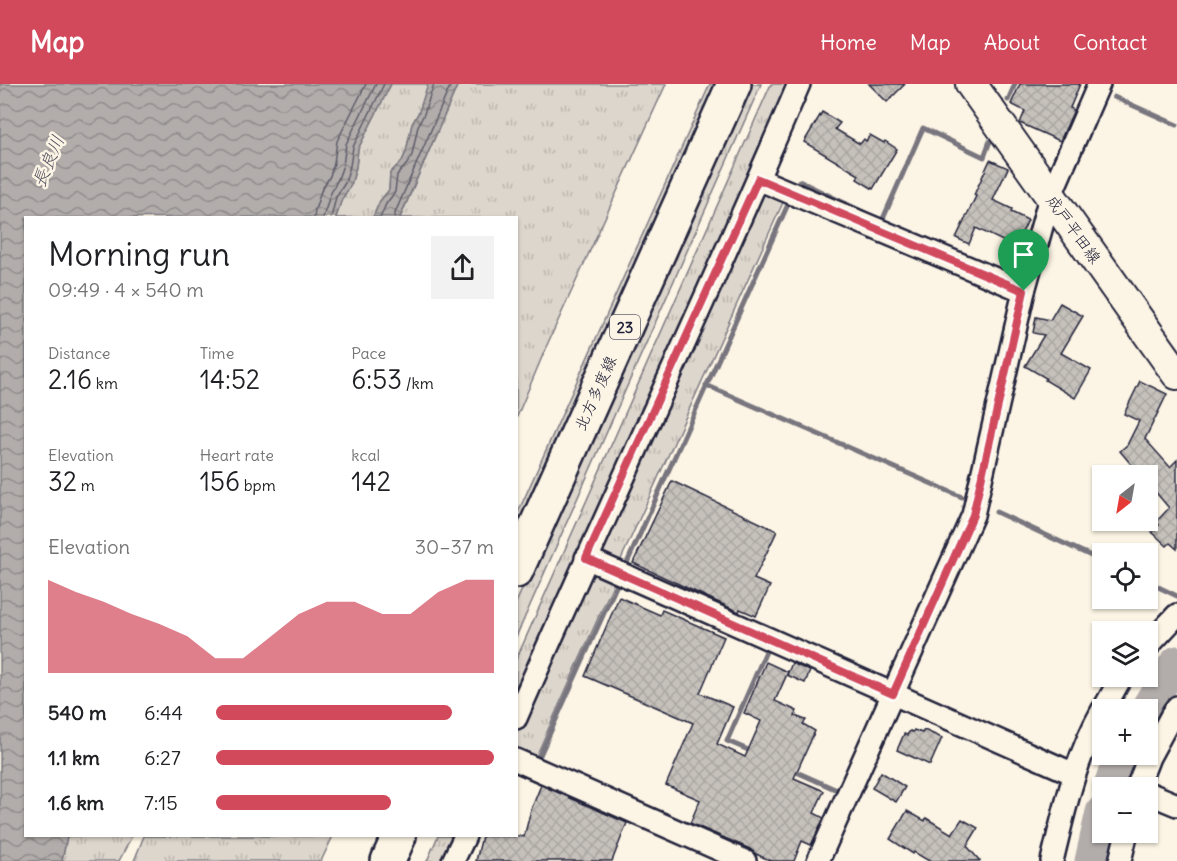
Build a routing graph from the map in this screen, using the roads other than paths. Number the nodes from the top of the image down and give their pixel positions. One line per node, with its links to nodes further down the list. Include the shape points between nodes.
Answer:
1 (734, 84): 10 (main road, 北方多度線 / 23)
2 (800, 84): 5 (street)
3 (971, 84): 6 (main road, 成戸平田線)
4 (1099, 84): 6 (street)
5 (758, 179): 7 (street); 9 (street)
6 (1050, 197): 7 (street); 8 (main road, 成戸平田線)
7 (1024, 291): 13 (street, via 973,515)
8 (1177, 374)
9 (586, 558): 13 (street); 15 (street)
10 (518, 567)
11 (1177, 615): 12 (street)
12 (1158, 635)
13 (893, 694): 18 (street); 28 (street)
14 (1177, 707): 19 (street)
15 (518, 713)
16 (1092, 729): 18 (street)
17 (518, 761): 27 (street)
18 (1074, 774): 29 (street)
19 (1141, 777)
20 (1158, 797): 21 (street)
21 (1177, 805)
22 (399, 837): 25 (main road)
23 (465, 837): 26 (street)
24 (1124, 843): 30 (street)
25 (388, 861)
26 (453, 861)
27 (745, 861)
28 (818, 861)
29 (1052, 861)
30 (1120, 861)

